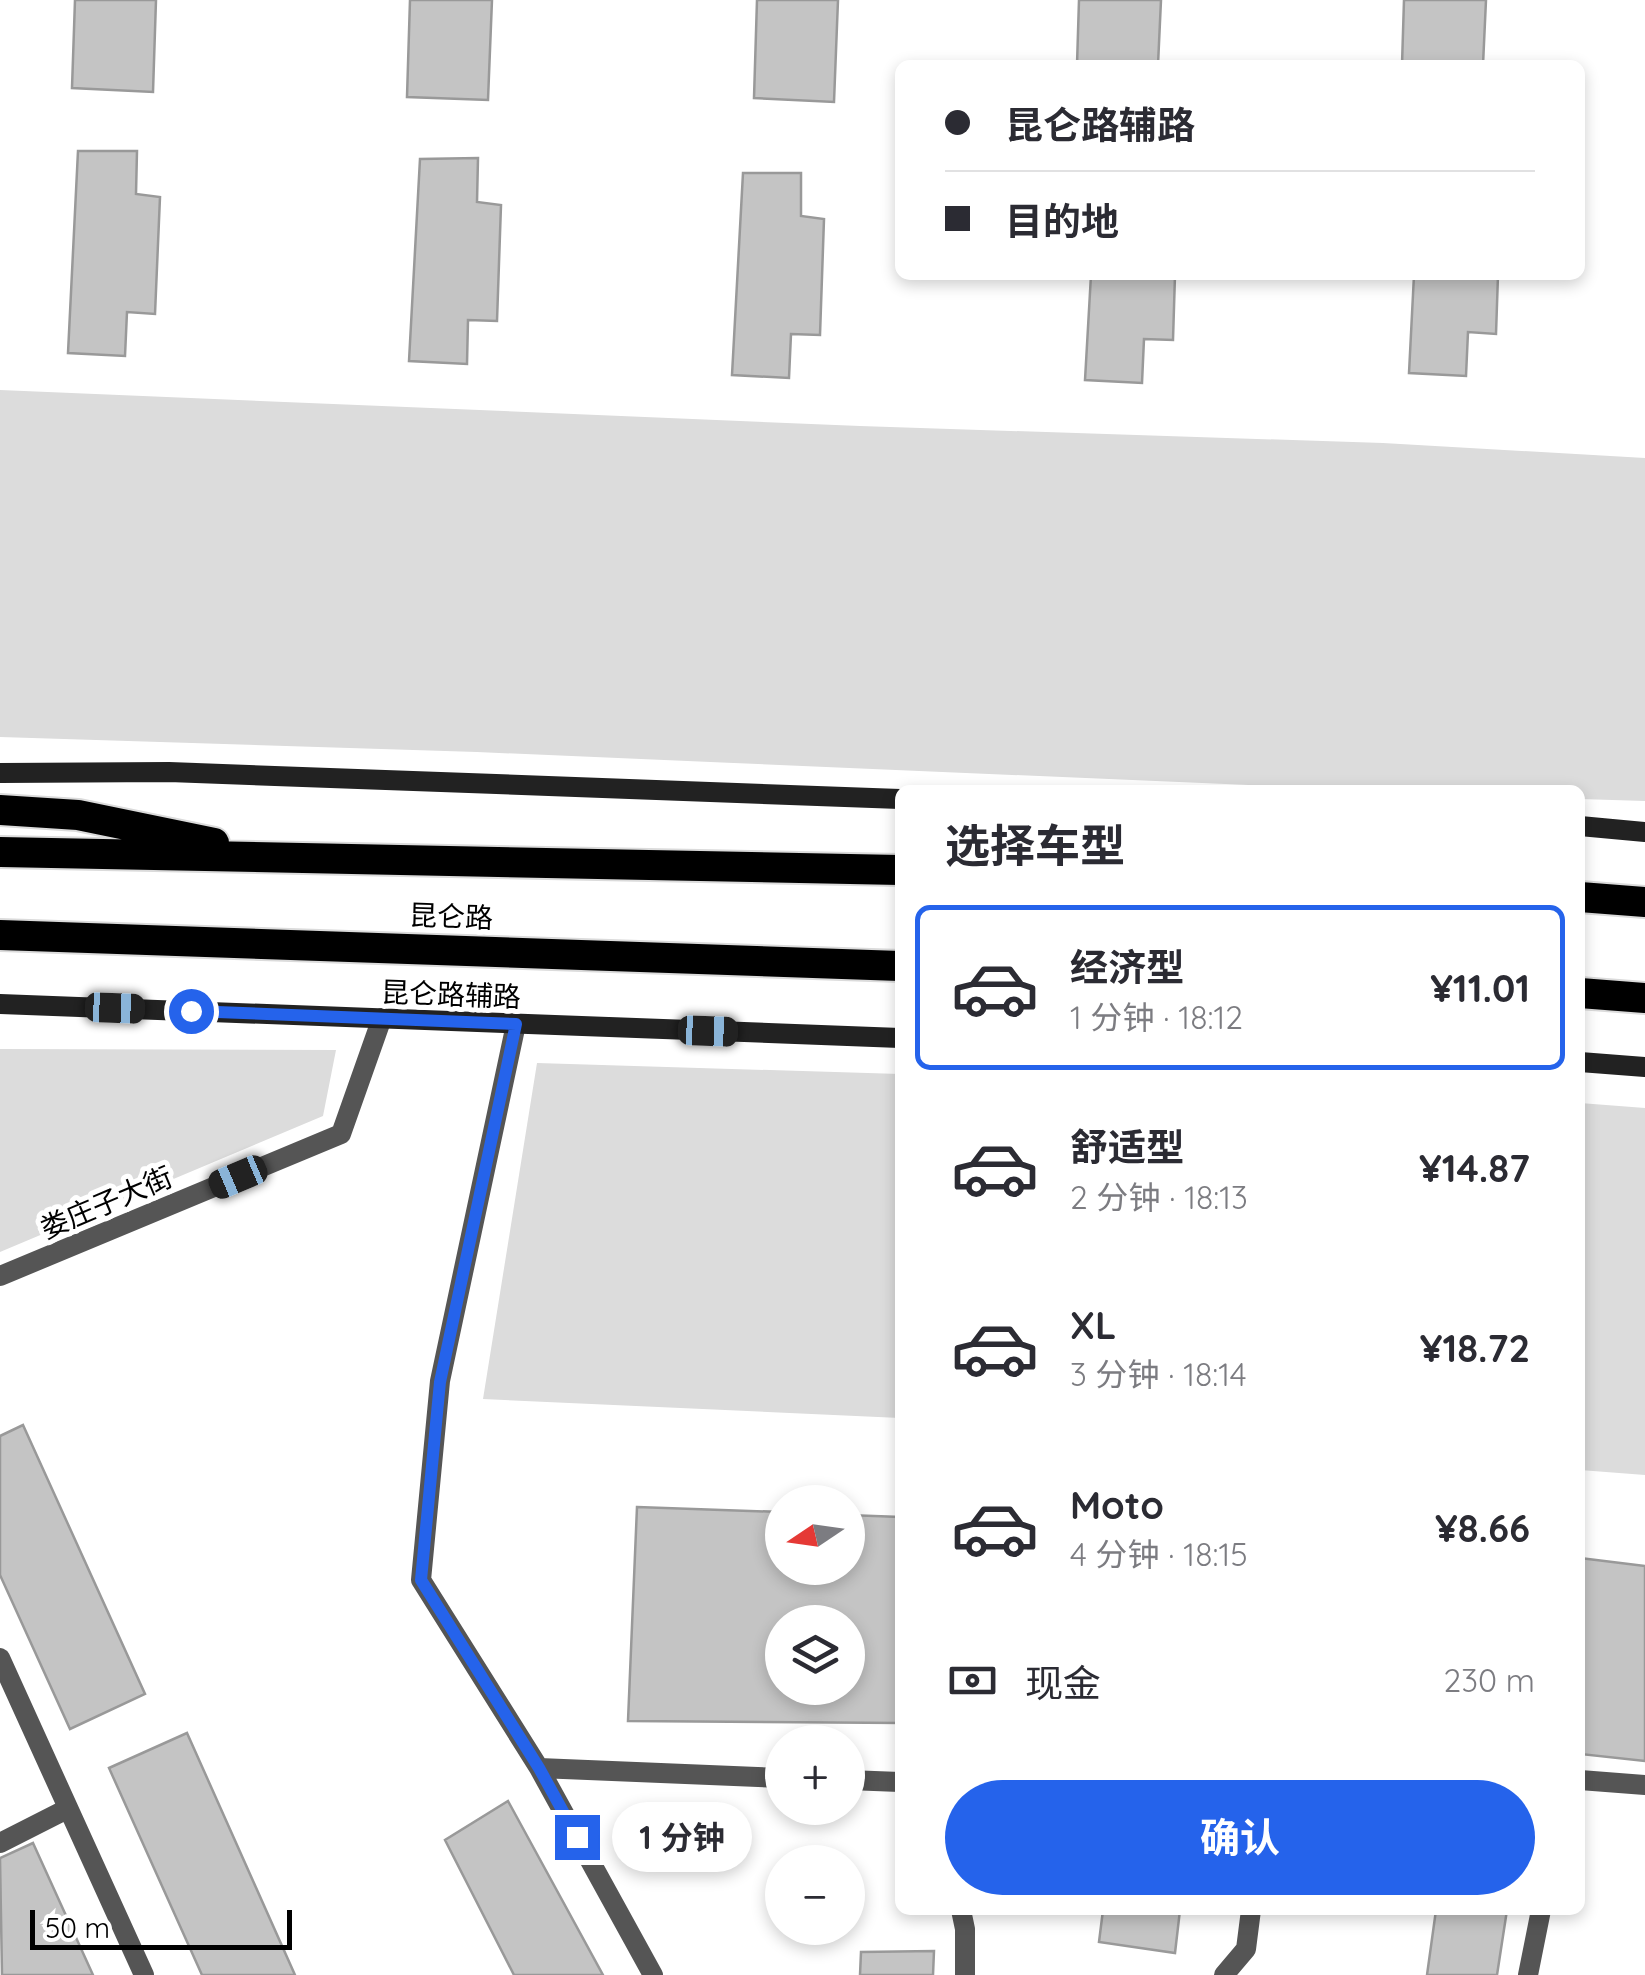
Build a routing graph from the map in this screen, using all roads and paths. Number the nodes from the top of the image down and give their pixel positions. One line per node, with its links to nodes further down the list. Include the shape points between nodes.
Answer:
1 (0, 773): 2 (main road, via 170,772)
2 (895, 799)
3 (0, 810): 7 (highway, via 78,815)
4 (1585, 826): 5 (main road)
5 (1645, 832)
6 (0, 852): 7 (highway, 昆仑路)
7 (290, 859): 8 (highway, 昆仑路)
8 (895, 870)
9 (1585, 897): 10 (highway)
10 (1645, 902)
11 (0, 936): 12 (highway, 昆仑路)
12 (895, 966)
13 (1585, 993): 14 (highway)
14 (1645, 998)
15 (0, 1004): 16 (main road, 昆仑路辅路)
16 (382, 1018): 17 (main road, 昆仑路辅路); 21 (street, 娄庄子大街, via 341,1134)
17 (516, 1024): 18 (main road, 昆仑路辅路); 23 (street, via 440,1382 421,1580)
18 (895, 1038)
19 (1585, 1062): 20 (main road)
20 (1645, 1068)
21 (0, 1276)
22 (0, 1658): 29 (street)
23 (539, 1768): 24 (street); 35 (street)
24 (765, 1777)
25 (1585, 1780): 28 (street)
26 (865, 1781): 27 (street)
27 (895, 1782)
28 (1645, 1786)
29 (68, 1809): 30 (street); 34 (street)
30 (0, 1843)
31 (962, 1915): 36 (street)
32 (1251, 1915): 38 (street, via 1246,1949)
33 (1540, 1915): 39 (street)
34 (144, 1975)
35 (653, 1975)
36 (964, 1975): 37 (street)
37 (974, 1975)
38 (1224, 1975)
39 (1528, 1975)

